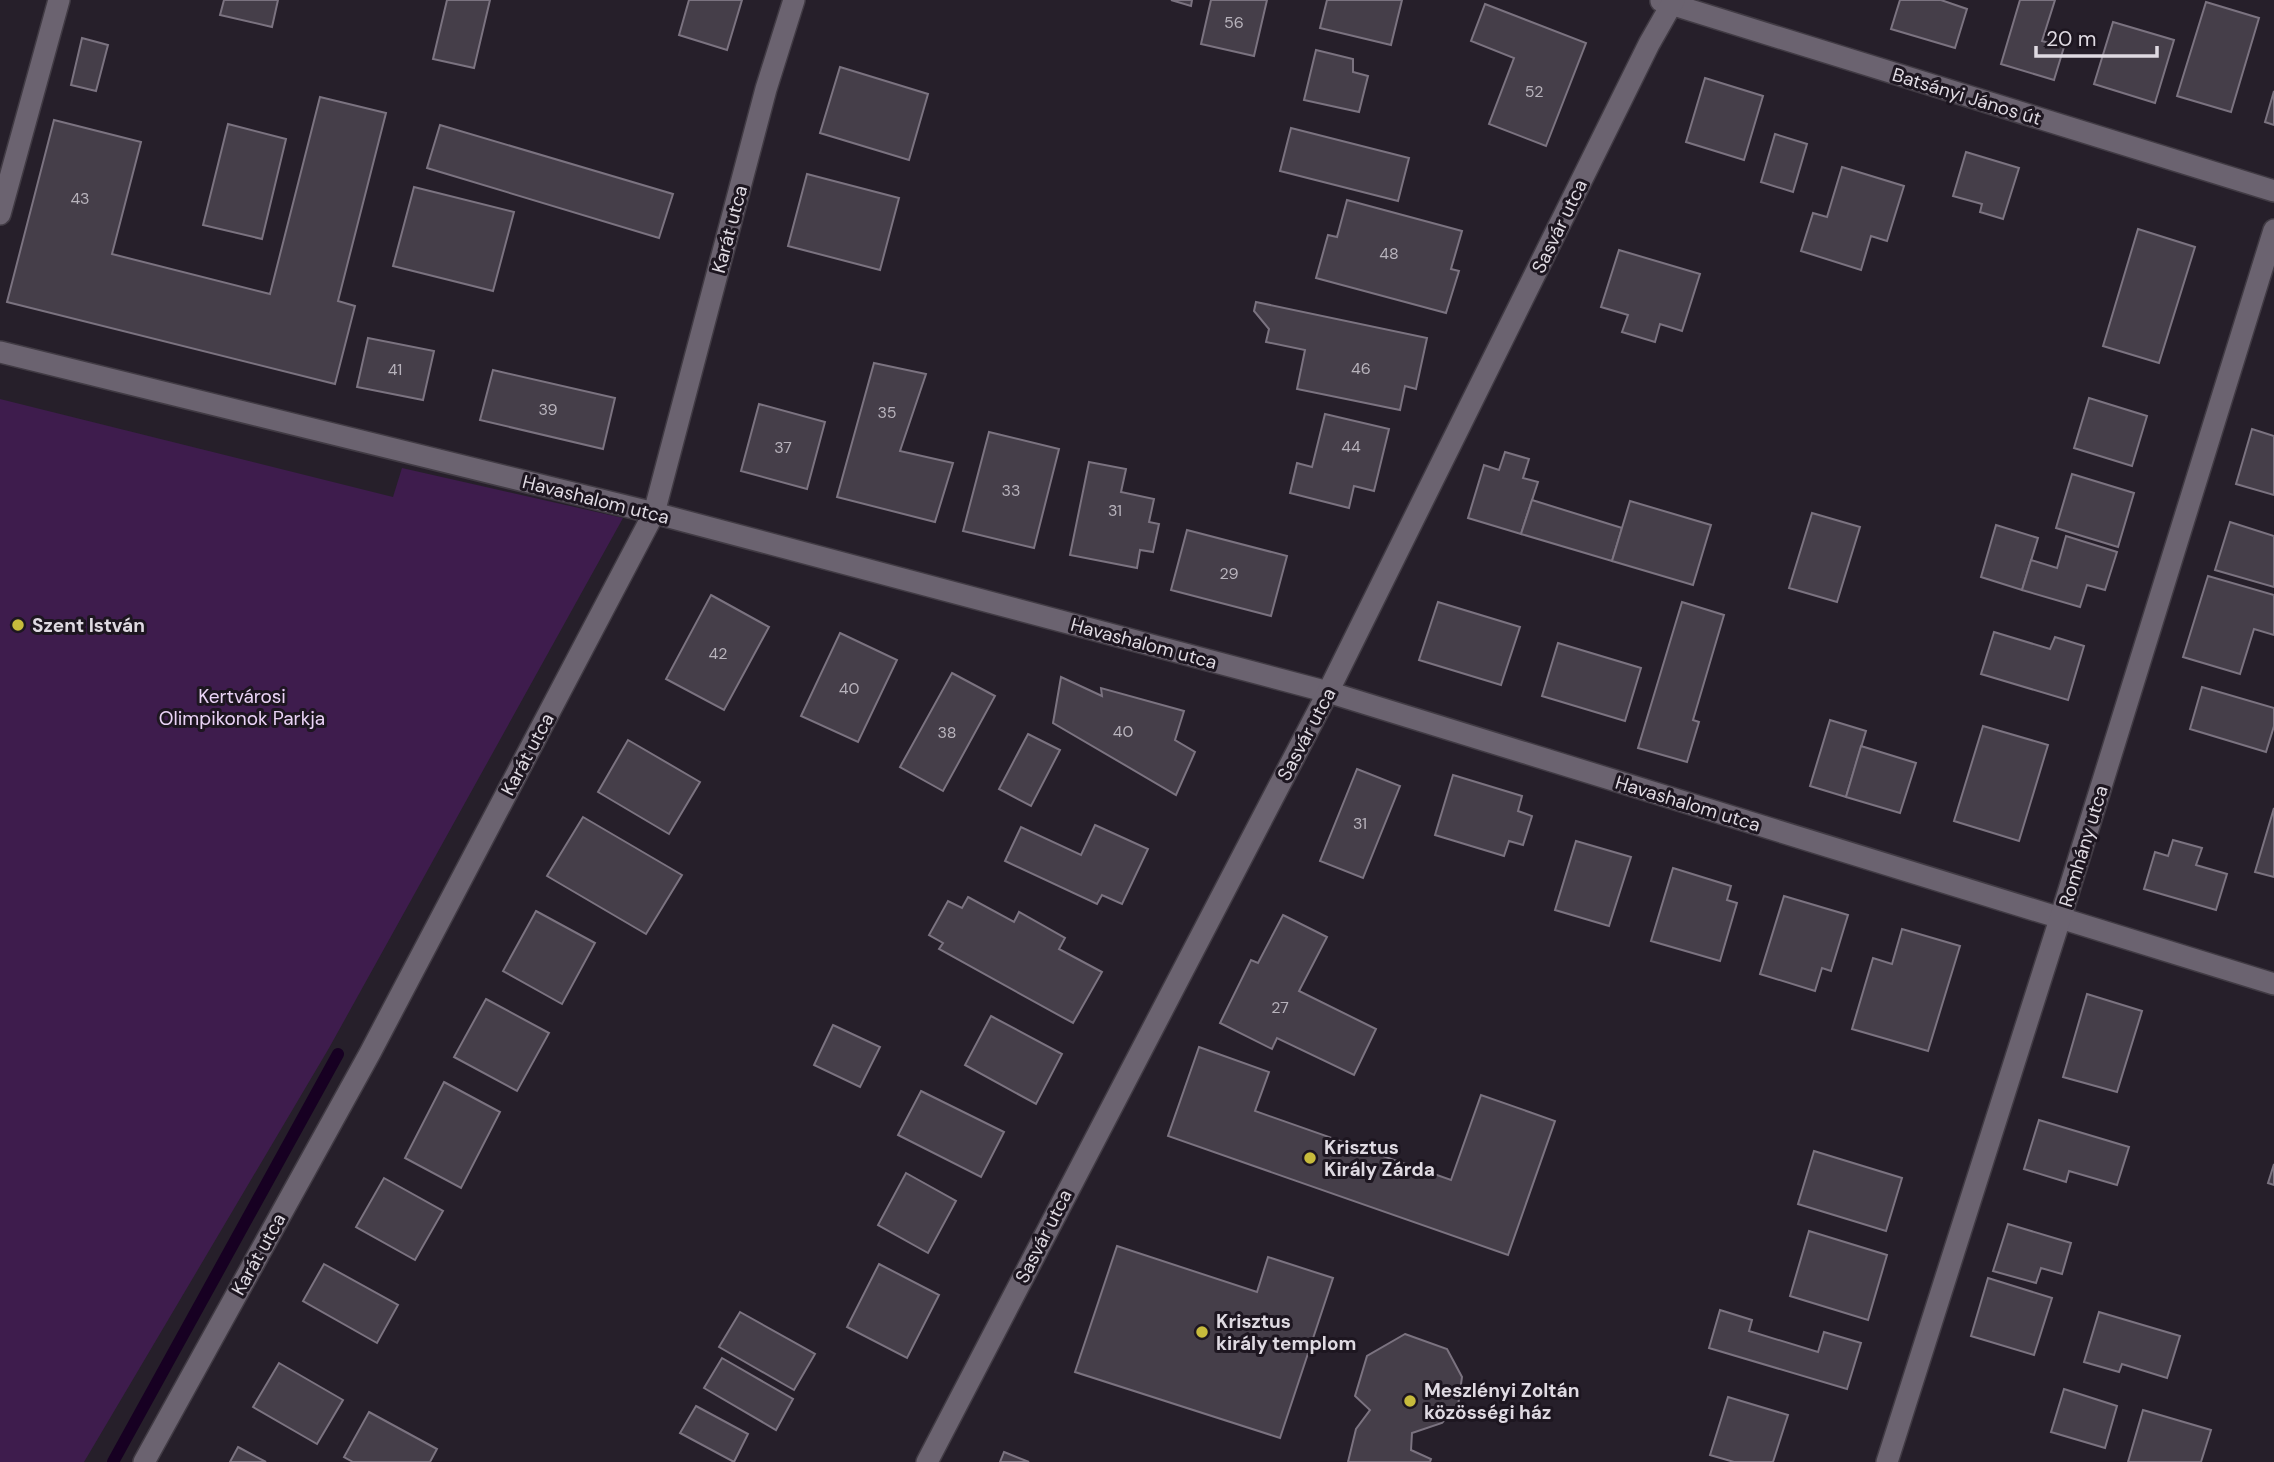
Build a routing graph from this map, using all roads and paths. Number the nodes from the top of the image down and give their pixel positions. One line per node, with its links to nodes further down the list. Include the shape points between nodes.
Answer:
1 (58, 0): 5 (street)
2 (794, 0): 8 (street, Karát utca, via 766,89)
3 (1669, 1): 4 (street, Batsányi János út); 9 (street, Sasvár utca)
4 (2274, 191)
5 (0, 214)
6 (2274, 230): 10 (street, Romhány utca)
7 (0, 352): 8 (street, Havashalom utca)
8 (654, 513): 9 (street, Havashalom utca); 12 (street, Karát utca, via 370,1053)
9 (1328, 692): 10 (street, Havashalom utca); 13 (street, Sasvár utca)
10 (2060, 919): 11 (street, Havashalom utca); 14 (street, Romhány utca)
11 (2274, 984)
12 (144, 1462)
13 (927, 1462)
14 (1887, 1462)

